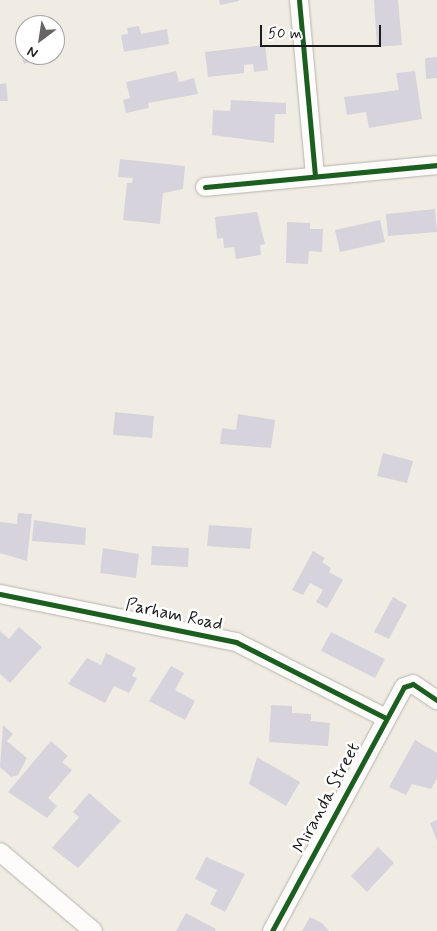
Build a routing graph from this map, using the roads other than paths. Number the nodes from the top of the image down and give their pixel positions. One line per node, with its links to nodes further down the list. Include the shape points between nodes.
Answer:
1 (298, 0): 3 (street)
2 (437, 165): 3 (street)
3 (315, 176): 4 (street)
4 (205, 186)
5 (0, 594): 7 (street, Parham Road, via 236,642)
6 (437, 700): 7 (street, Miranda Street, via 413,684 404,687)
7 (386, 718): 10 (street, Miranda Street)
8 (0, 852): 9 (street)
9 (93, 931)
10 (272, 931)

